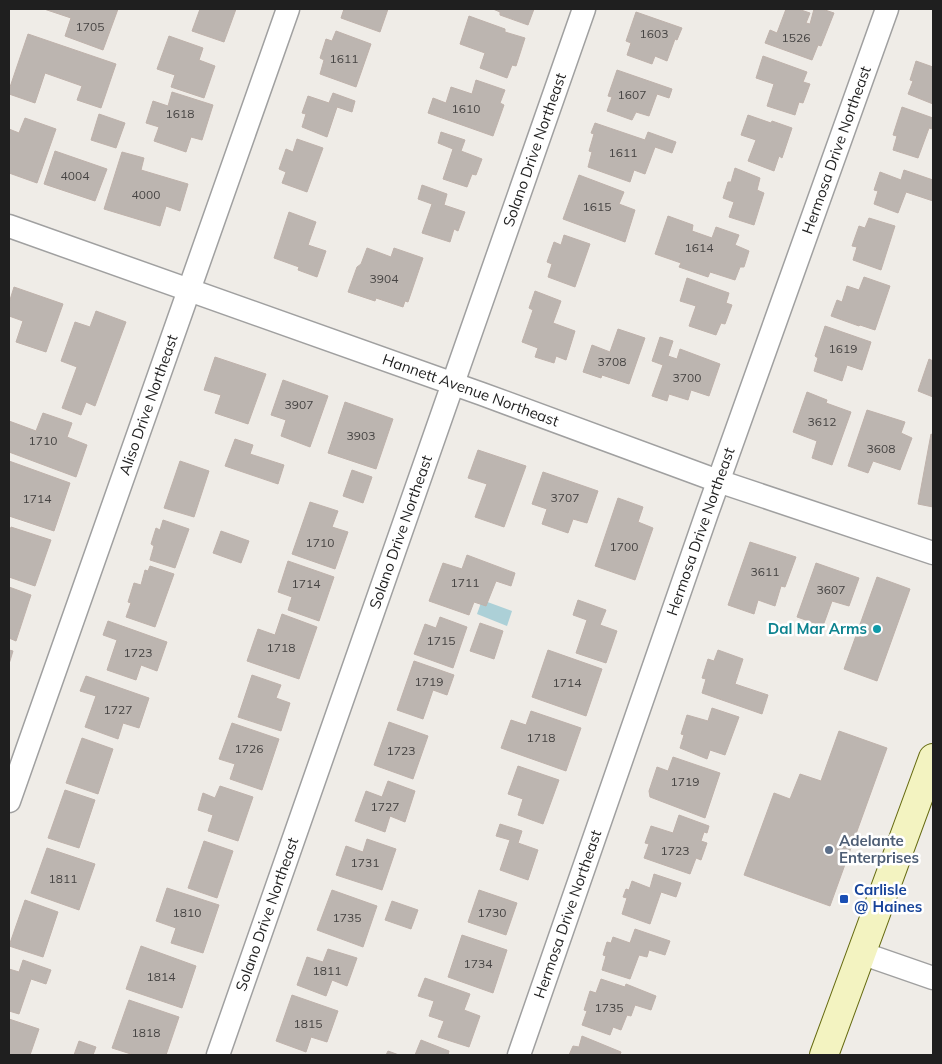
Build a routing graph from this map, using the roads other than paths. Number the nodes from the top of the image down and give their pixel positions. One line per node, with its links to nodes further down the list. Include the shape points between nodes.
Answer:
1 (288, 9): 5 (street, Aliso Drive Northeast)
2 (584, 9): 6 (street, Solano Drive Northeast)
3 (887, 9): 7 (street, Hermosa Drive Northeast)
4 (9, 226): 5 (street, Hannett Avenue Northeast)
5 (188, 290): 6 (street, Hannett Avenue Northeast); 10 (street, Aliso Drive Northeast)
6 (454, 384): 7 (street, Hannett Avenue Northeast); 13 (street, Solano Drive Northeast)
7 (718, 481): 8 (street, Hannett Avenue Northeast); 14 (street, Hermosa Drive Northeast)
8 (933, 554)
9 (933, 758): 11 (main road)
10 (9, 801)
11 (861, 953): 12 (street); 15 (main road)
12 (933, 978)
13 (218, 1055)
14 (519, 1055)
15 (824, 1055)

